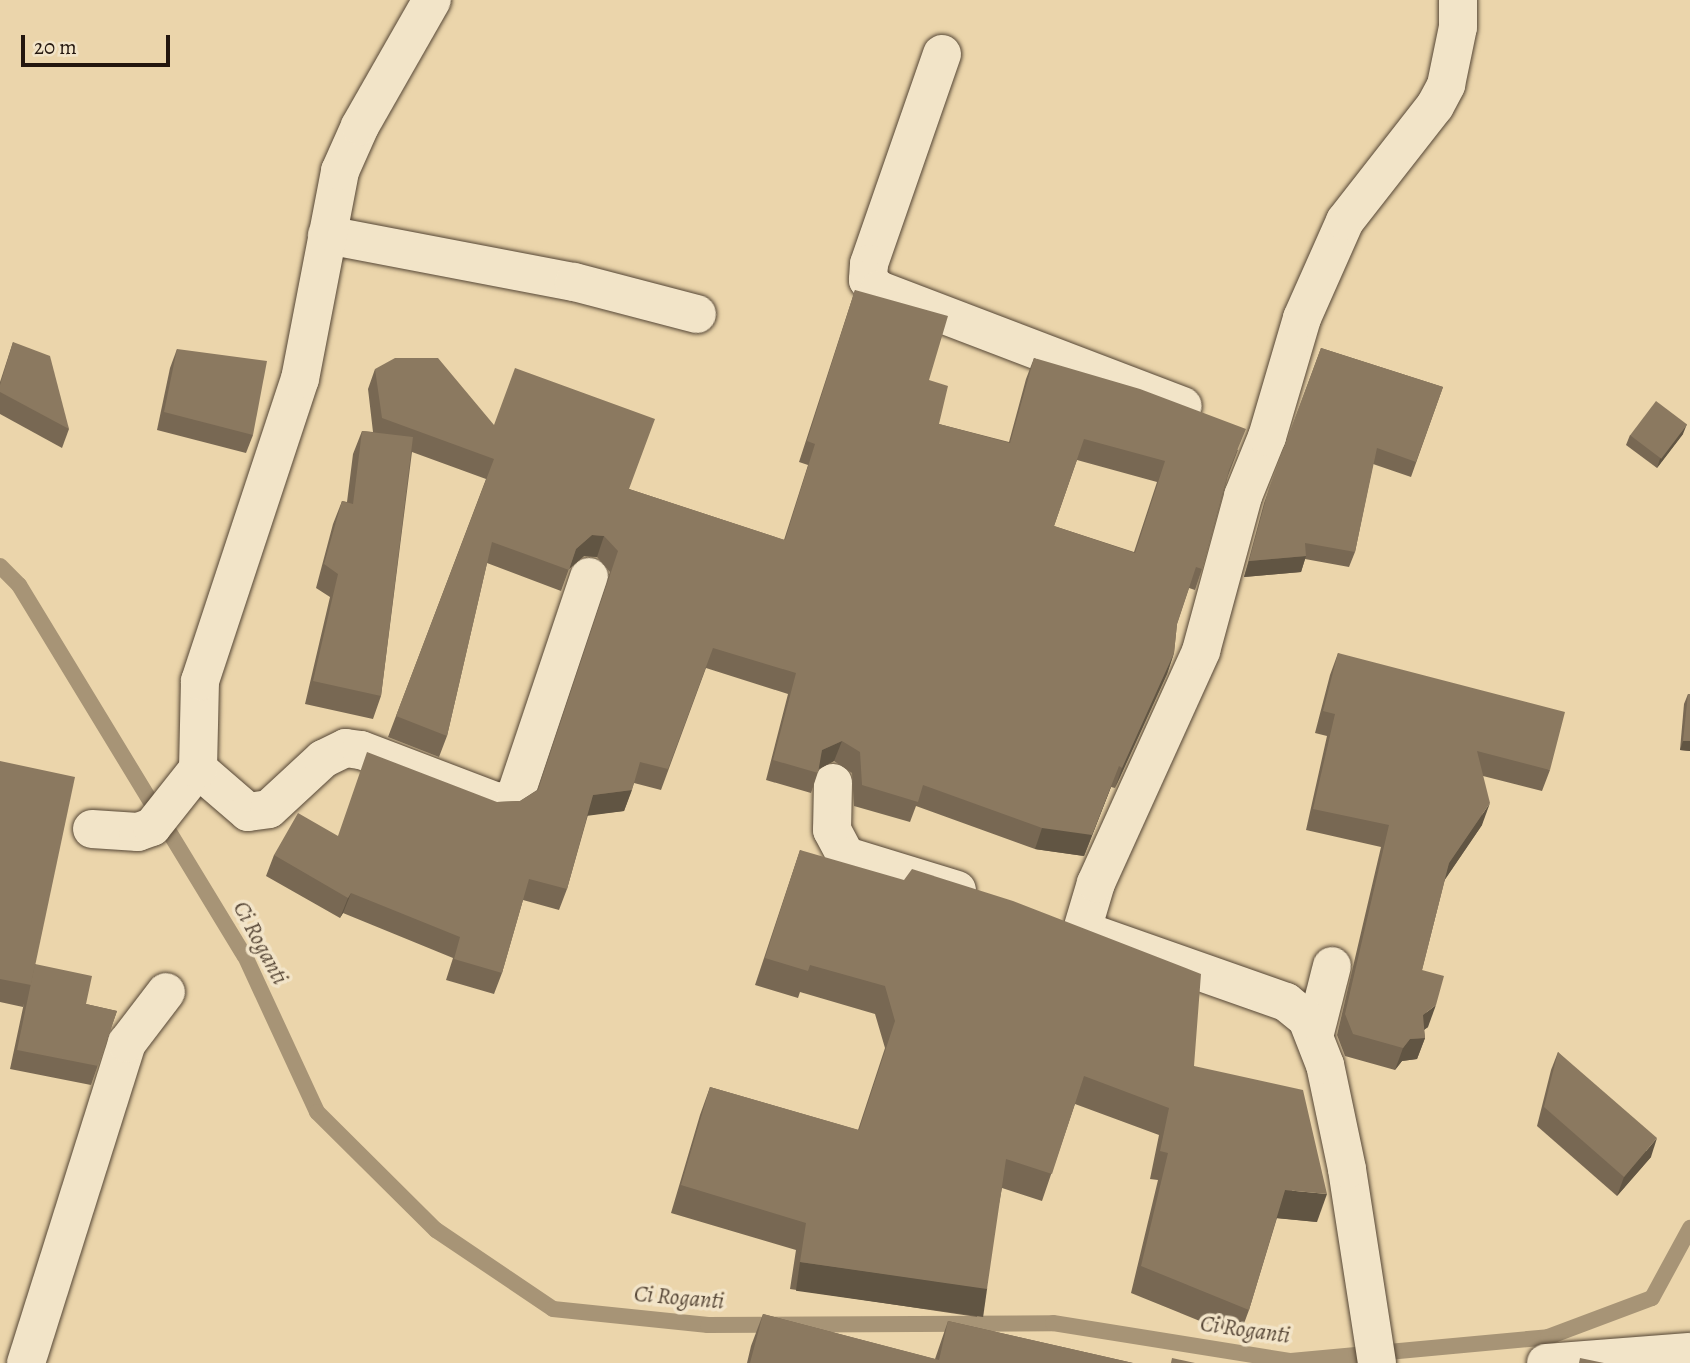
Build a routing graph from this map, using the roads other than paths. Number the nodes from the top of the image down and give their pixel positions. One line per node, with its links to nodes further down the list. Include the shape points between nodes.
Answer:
1 (432, 0): 4 (street, via 355,137 340,171)
2 (1458, 0): 6 (street, via 1458,27 1446,85 1435,106 1345,221 1302,318)
3 (942, 54): 6 (street, via 869,264 868,280 879,290)
4 (327, 235): 5 (street, via 574,282); 8 (street, via 300,379 200,681)
5 (697, 313)
6 (1266, 438): 14 (street, via 1242,496 1201,651 1096,883 1065,925 1286,1002 1299,1009)
7 (589, 577): 8 (street, via 516,794 509,800 497,802 346,748 323,759 269,809 248,812)
8 (188, 783): 10 (street, via 152,827 138,832)
9 (833, 783): 11 (street, via 832,830 846,856)
10 (92, 829)
11 (986, 899)
12 (1332, 966): 14 (street)
13 (166, 992): 17 (street, via 127,1043)
14 (1315, 1033): 15 (street, via 1348,1169)
15 (1375, 1345)
16 (1690, 1352): 18 (street)
17 (26, 1363)
18 (1546, 1363)

